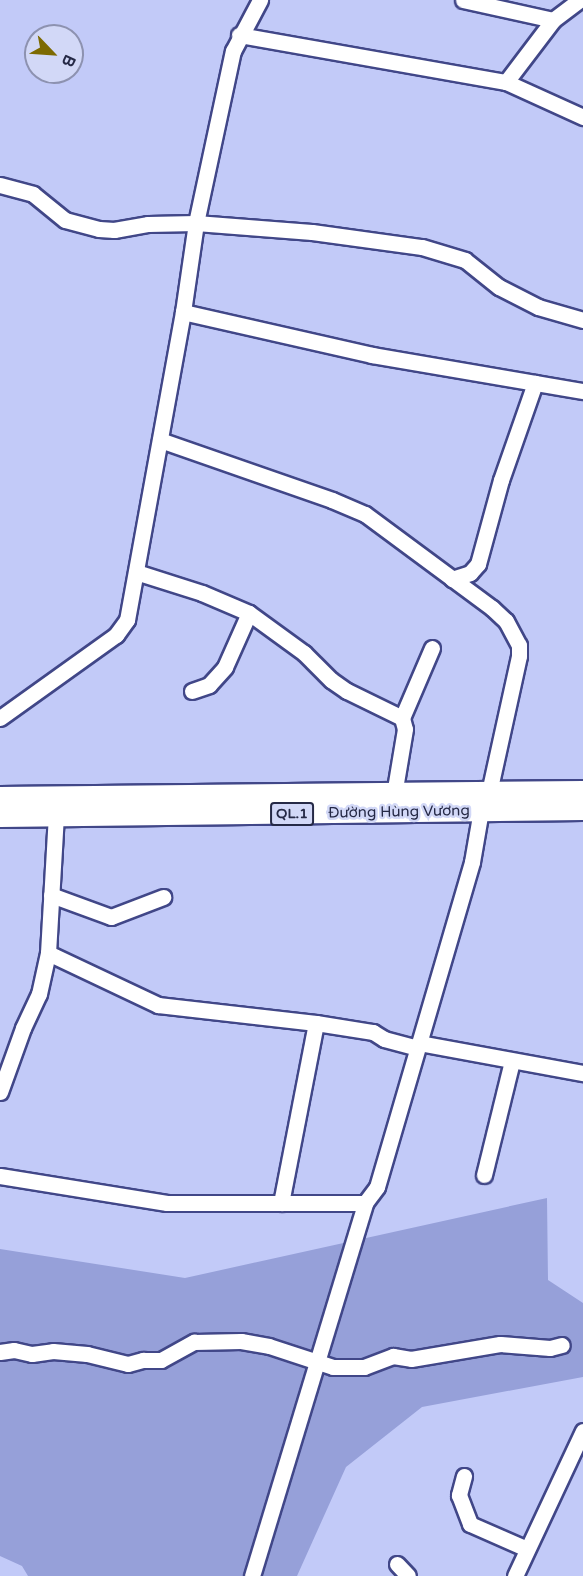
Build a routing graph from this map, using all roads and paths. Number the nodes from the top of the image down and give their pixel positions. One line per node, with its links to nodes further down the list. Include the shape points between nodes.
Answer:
1 (260, 0): 5 (street)
2 (463, 0): 4 (street)
3 (580, 0): 4 (street)
4 (553, 20): 6 (street)
5 (239, 35): 6 (street); 9 (street)
6 (506, 82): 7 (street)
7 (583, 117)
8 (0, 185): 9 (street, via 33,194 65,220 99,229)
9 (196, 223): 10 (street); 11 (street, via 312,232 433,250 465,260 499,287 538,307)
10 (183, 312): 12 (street, via 372,355); 14 (street)
11 (583, 320)
12 (535, 382): 13 (street); 16 (street, via 501,480 478,564 470,573)
13 (583, 391)
14 (160, 440): 15 (street); 16 (street, via 365,514)
15 (136, 573): 17 (street, via 202,593); 20 (street, via 128,615 120,631)
16 (452, 579): 25 (street, via 506,621 519,645)
17 (249, 613): 19 (street, via 225,667 209,685); 21 (street, via 347,691)
18 (432, 648): 21 (street)
19 (192, 691)
20 (0, 718)
21 (402, 718): 23 (street, via 405,729)
22 (583, 792): 25 (highway, Đường Hùng Vương / QL.1)
23 (393, 795): 24 (highway, Đường Hùng Vương / QL.1); 25 (highway, Đường Hùng Vương / QL.1)
24 (0, 798)
25 (485, 802): 26 (highway, Đường Hùng Vương / QL.1); 27 (highway, Đường Hùng Vương / QL.1); 33 (street, via 472,862)
26 (583, 809)
27 (56, 815): 28 (highway, Đường Hùng Vương / QL.1); 29 (street)
28 (0, 816)
29 (51, 895): 30 (street, via 107,917); 31 (street)
30 (163, 897)
31 (48, 952): 32 (street, via 158,1005); 36 (street, via 39,994)
32 (316, 1023): 33 (street, via 373,1032 384,1039); 39 (street)
33 (418, 1045): 34 (street); 40 (street, via 376,1187)
34 (512, 1061): 35 (street); 37 (street)
35 (583, 1073)
36 (0, 1092)
37 (484, 1175)
38 (0, 1176): 39 (street, via 167,1203)
39 (280, 1203): 40 (street)
40 (365, 1203): 43 (street)
41 (562, 1345): 43 (street, via 550,1348 500,1344 411,1359 393,1356 364,1367 337,1368)
42 (0, 1352): 43 (street, via 87,1354 128,1364 161,1360 194,1342 216,1340 269,1346)
43 (316, 1359): 48 (street)
44 (583, 1433): 46 (street)
45 (464, 1476): 46 (street, via 459,1495 470,1524)
46 (527, 1549): 50 (street)
47 (397, 1564): 49 (street)
48 (252, 1576)
49 (408, 1576)
50 (515, 1576)

